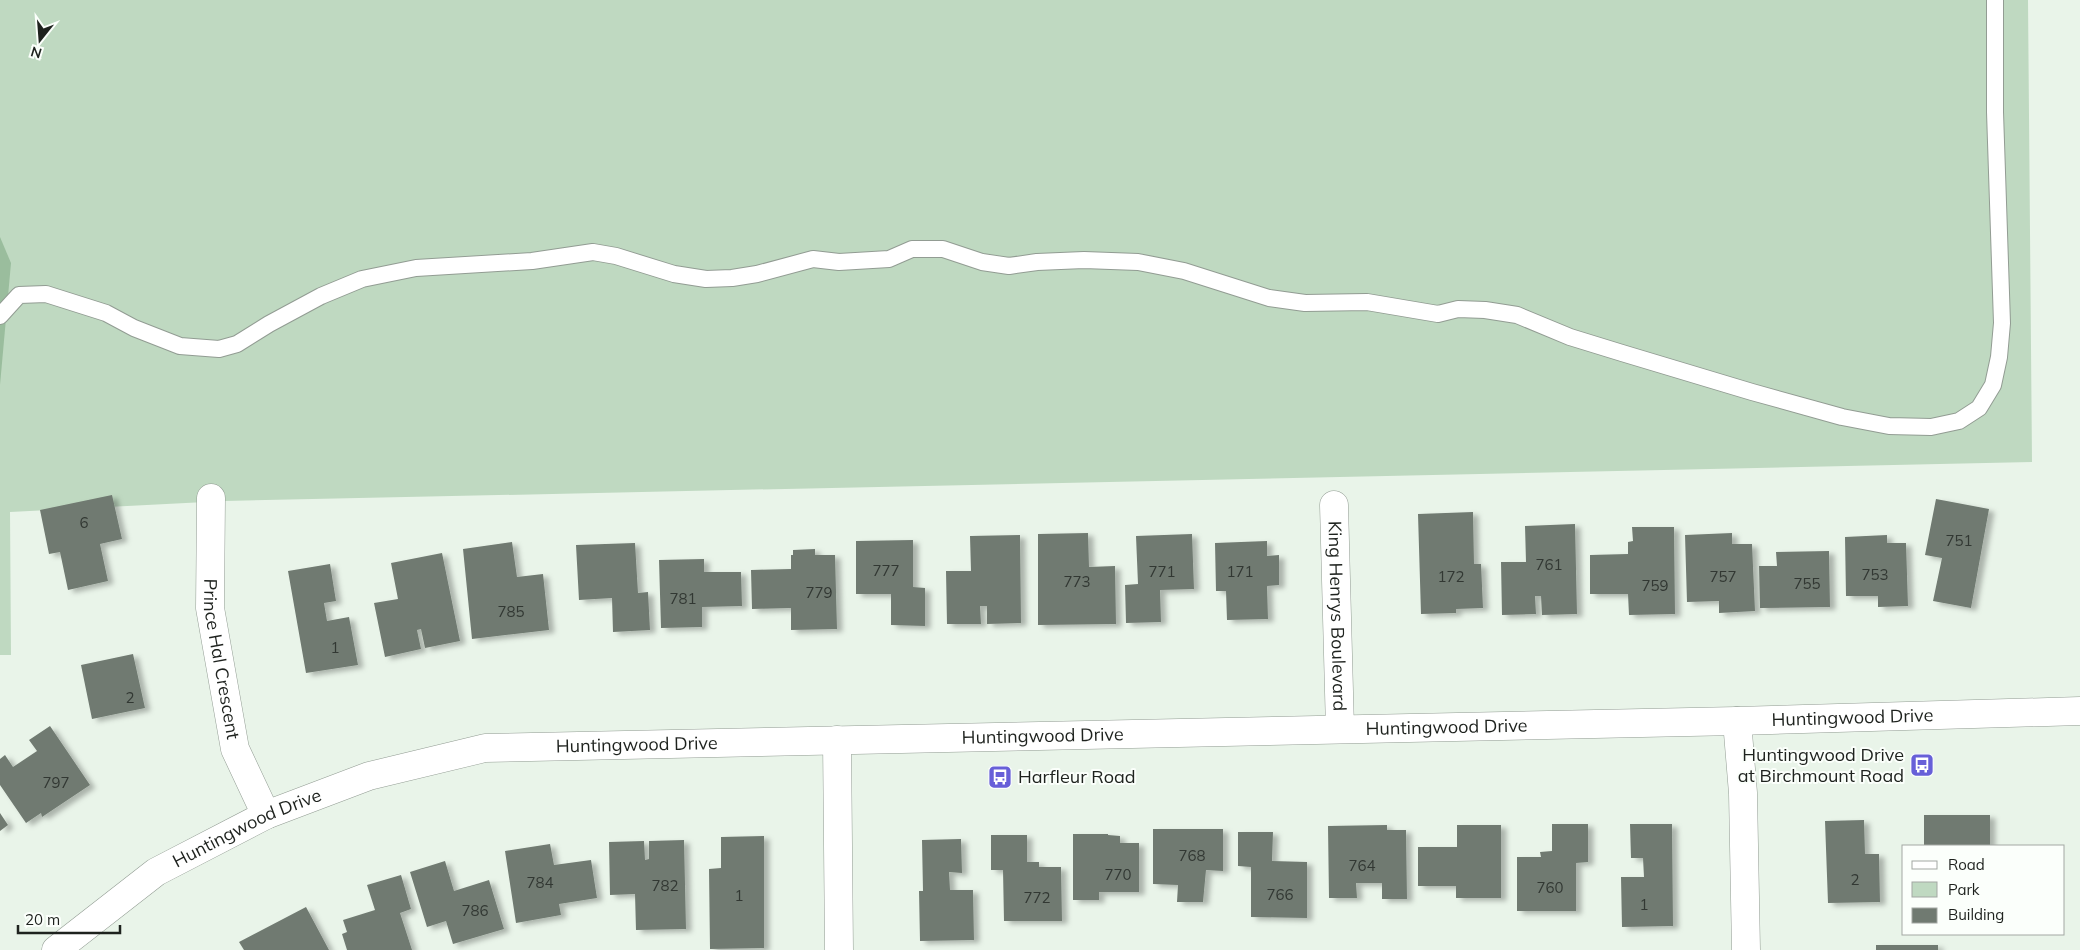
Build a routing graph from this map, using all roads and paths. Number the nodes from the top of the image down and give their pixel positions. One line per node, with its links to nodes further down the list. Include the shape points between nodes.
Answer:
1 (1994, 0): 2 (lane, via 2002,323 1999,357 1993,385 1979,408 1959,422 1931,427 1889,426 1842,417 1605,348 1517,315 1458,309 1438,314 1367,302 1305,303 1269,298 1192,273 1138,262 1084,260 1008,266 982,262 944,249 912,249 889,259 862,262 813,259 757,274 706,279 674,274 593,252 532,261 416,268 362,279 321,296 237,344 219,349 180,346 106,313 46,294 19,295)
2 (0, 316)
3 (211, 498): 9 (street, Prince Hal Crescent, via 210,608 235,749)
4 (1334, 505): 7 (street, King Henrys Boulevard)
5 (2080, 711): 6 (street, Huntingwood Drive)
6 (1737, 720): 7 (street, Huntingwood Drive); 12 (street, via 1743,793)
7 (1340, 729): 8 (street, Huntingwood Drive)
8 (837, 740): 9 (street, Huntingwood Drive, via 485,748 369,776); 11 (street)
9 (266, 815): 10 (street, Huntingwood Drive, via 156,872)
10 (56, 950)
11 (839, 950)
12 (1746, 950)

